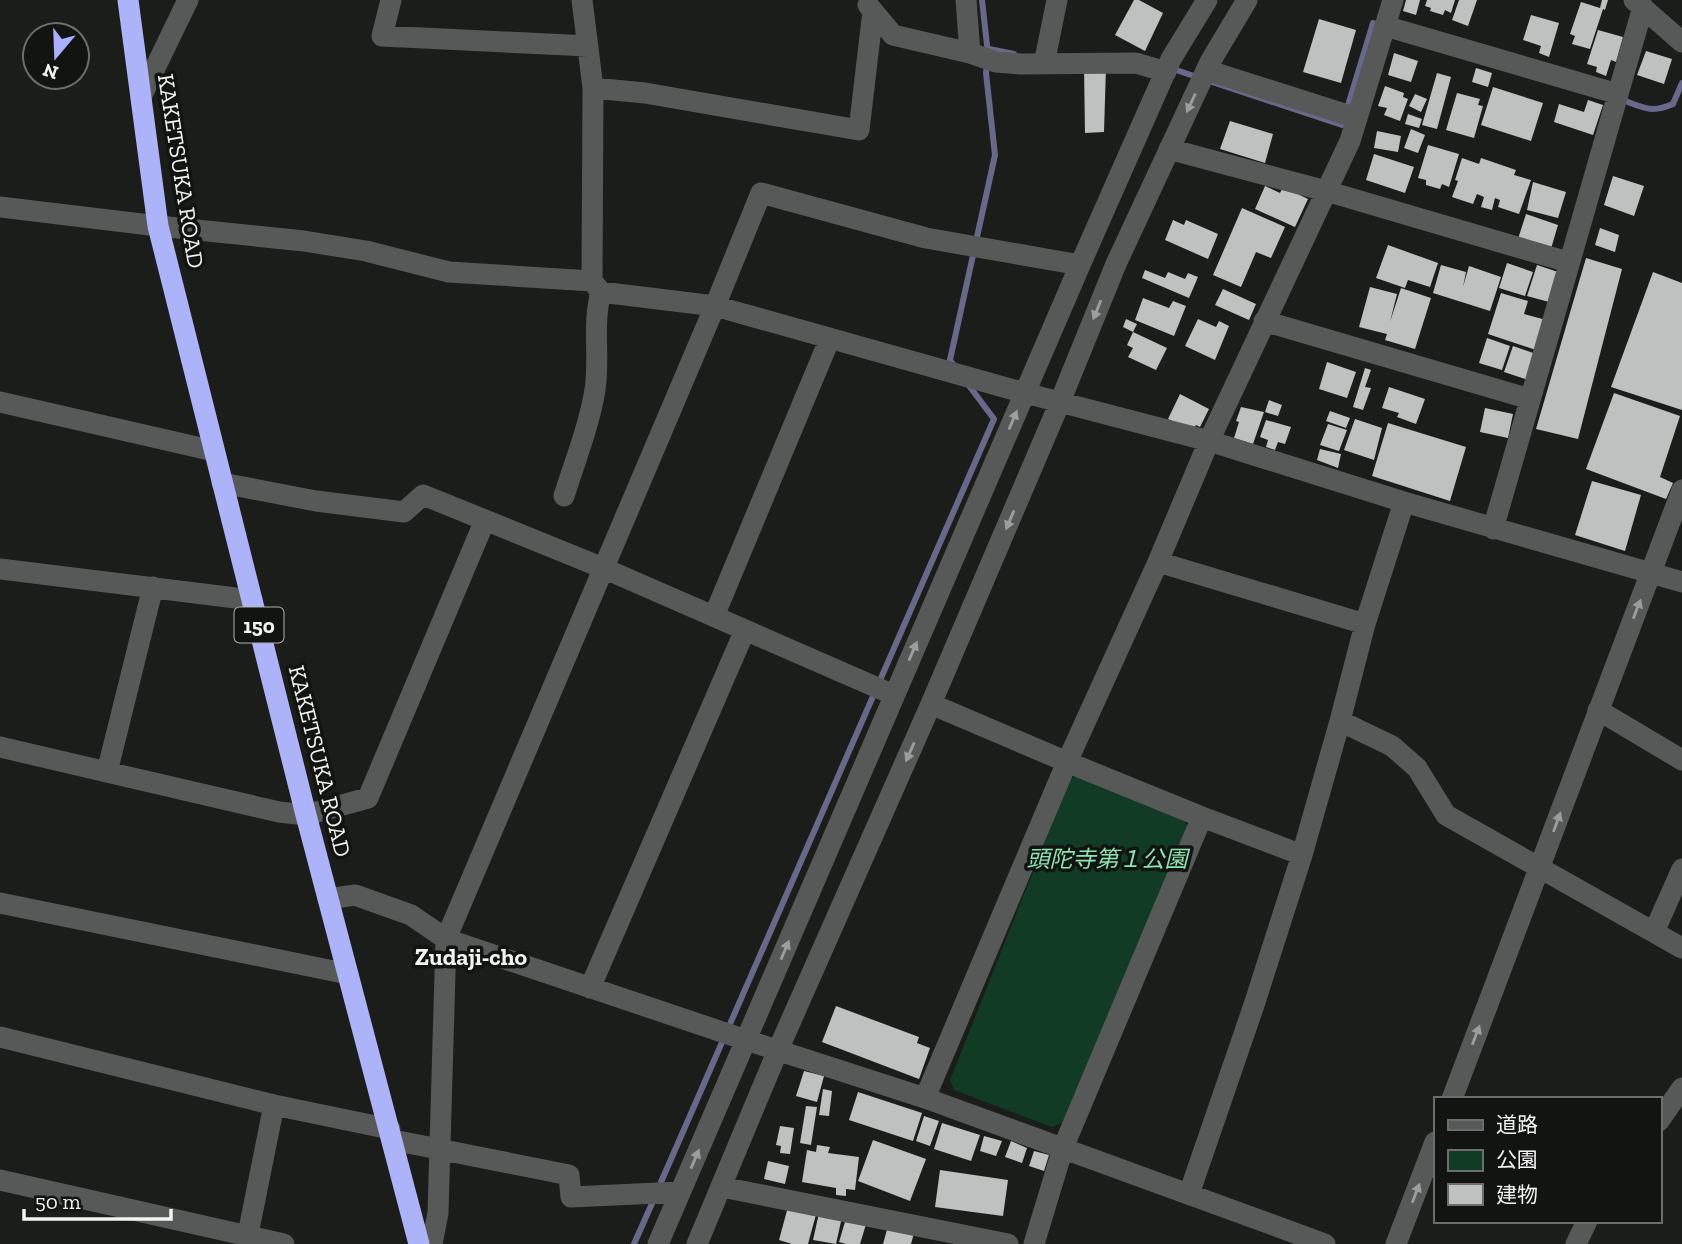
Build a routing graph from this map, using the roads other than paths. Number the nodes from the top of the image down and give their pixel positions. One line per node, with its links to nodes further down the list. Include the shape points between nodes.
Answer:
1 (128, 0): 21 (highway, KAKETSUKA ROAD / 150)
2 (188, 0): 21 (street)
3 (391, 0): 14 (street, via 382,36)
4 (582, 0): 14 (street)
5 (965, 0): 15 (street)
6 (1057, 0): 16 (street)
7 (1207, 0): 18 (street)
8 (1247, 0): 17 (street)
9 (1393, 0): 12 (street)
10 (1638, 4): 13 (street); 20 (street)
11 (869, 6): 15 (street, via 892,34); 19 (street, via 859,130)
12 (1385, 26): 20 (street); 22 (street)
13 (1682, 41)
14 (588, 46): 19 (street)
15 (970, 53): 16 (street, via 996,62)
16 (1044, 64): 18 (street, via 1136,63)
17 (1206, 71): 22 (street); 23 (street, one-way to 23)
18 (1166, 72): 28 (street)
19 (593, 88): 29 (street)
20 (1618, 94): 27 (street)
21 (141, 97): 26 (highway, KAKETSUKA ROAD / 150)
22 (1357, 118): 24 (street)
23 (1170, 149): 24 (street); 36 (street, one-way to 36, via 1116,264)
24 (1326, 191): 27 (street); 31 (street)
25 (0, 207): 26 (street)
26 (158, 226): 29 (street, via 304,241 449,272); 38 (highway, KAKETSUKA ROAD / 150)
27 (1568, 262): 34 (street)
28 (1080, 265): 30 (street, via 926,238 761,193); 33 (street)
29 (596, 286): 30 (street); 41 (street, via 595,388)
30 (715, 306): 32 (street); 46 (street)
31 (1264, 321): 34 (street); 37 (street)
32 (830, 338): 33 (street); 52 (street)
33 (1025, 393): 36 (street); 55 (street, one-way to 33)
34 (1530, 398): 44 (street)
35 (0, 402): 38 (street)
36 (1060, 402): 37 (street); 56 (street, one-way to 56)
37 (1209, 441): 42 (street); 45 (street)
38 (214, 452): 39 (highway, KAKETSUKA ROAD / 150)
39 (222, 483): 43 (street, via 404,512 423,495); 51 (highway, KAKETSUKA ROAD / 150)
40 (1682, 490): 48 (street)
41 (564, 496)
42 (1404, 502): 44 (street); 53 (street)
43 (485, 520): 46 (street); 63 (street, via 368,798)
44 (1493, 528): 48 (street)
45 (1158, 562): 53 (street); 61 (street)
46 (603, 568): 52 (street); 71 (street)
47 (0, 569): 50 (street)
48 (1650, 573): 49 (street); 57 (street, one-way to 48)
49 (1682, 582)
50 (153, 587): 51 (street); 62 (street)
51 (253, 600): 63 (highway, KAKETSUKA ROAD / 150)
52 (714, 616): 54 (street)
53 (1365, 624): 58 (street)
54 (745, 630): 55 (street); 74 (street)
55 (894, 695): 76 (street, one-way to 55)
56 (931, 704): 61 (street); 77 (street, one-way to 77)
57 (1598, 710): 60 (street); 66 (street, one-way to 57)
58 (1340, 721): 65 (street); 66 (street, via 1392,746 1417,768 1446,815)
59 (0, 747): 62 (street)
60 (1682, 760)
61 (1067, 762): 64 (street); 80 (street)
62 (107, 772): 63 (street, via 279,813)
63 (306, 815): 68 (highway, KAKETSUKA ROAD / 150)
64 (1202, 817): 65 (street); 86 (street)
65 (1302, 855): 90 (street)
66 (1540, 869): 70 (street); 79 (street, one-way to 66)
67 (1682, 869): 70 (street)
68 (328, 899): 71 (street, via 355,895 411,915); 73 (highway, KAKETSUKA ROAD / 150)
69 (0, 903): 73 (street)
70 (1654, 932): 72 (street)
71 (446, 939): 74 (street); 85 (street)
72 (1682, 948)
73 (348, 974): 83 (highway, KAKETSUKA ROAD / 150)
74 (590, 988): 76 (street)
75 (0, 1037): 81 (street)
76 (746, 1040): 77 (street); 89 (street, one-way to 76)
77 (778, 1050): 80 (street); 88 (street)
78 (1682, 1088): 82 (street)
79 (1453, 1097)
80 (925, 1098): 86 (street)
81 (274, 1105): 83 (street); 92 (street)
82 (1661, 1118)
83 (391, 1135): 85 (street); 94 (highway, KAKETSUKA ROAD / 150)
84 (1434, 1145): 101 (street, one-way to 84)
85 (440, 1149): 89 (street, via 569,1175 571,1197); 95 (street)
86 (1063, 1149): 90 (street); 99 (street)
87 (0, 1180): 92 (street)
88 (722, 1187): 97 (street); 98 (street)
89 (680, 1192): 96 (street)
90 (1189, 1194): 100 (street)
91 (1586, 1223): 102 (street)
92 (247, 1240): 93 (street)
93 (284, 1244)
94 (419, 1244)
95 (432, 1244)
96 (658, 1244)
97 (697, 1244)
98 (1008, 1244)
99 (1034, 1244)
100 (1325, 1244)
101 (1396, 1244)
102 (1576, 1244)

